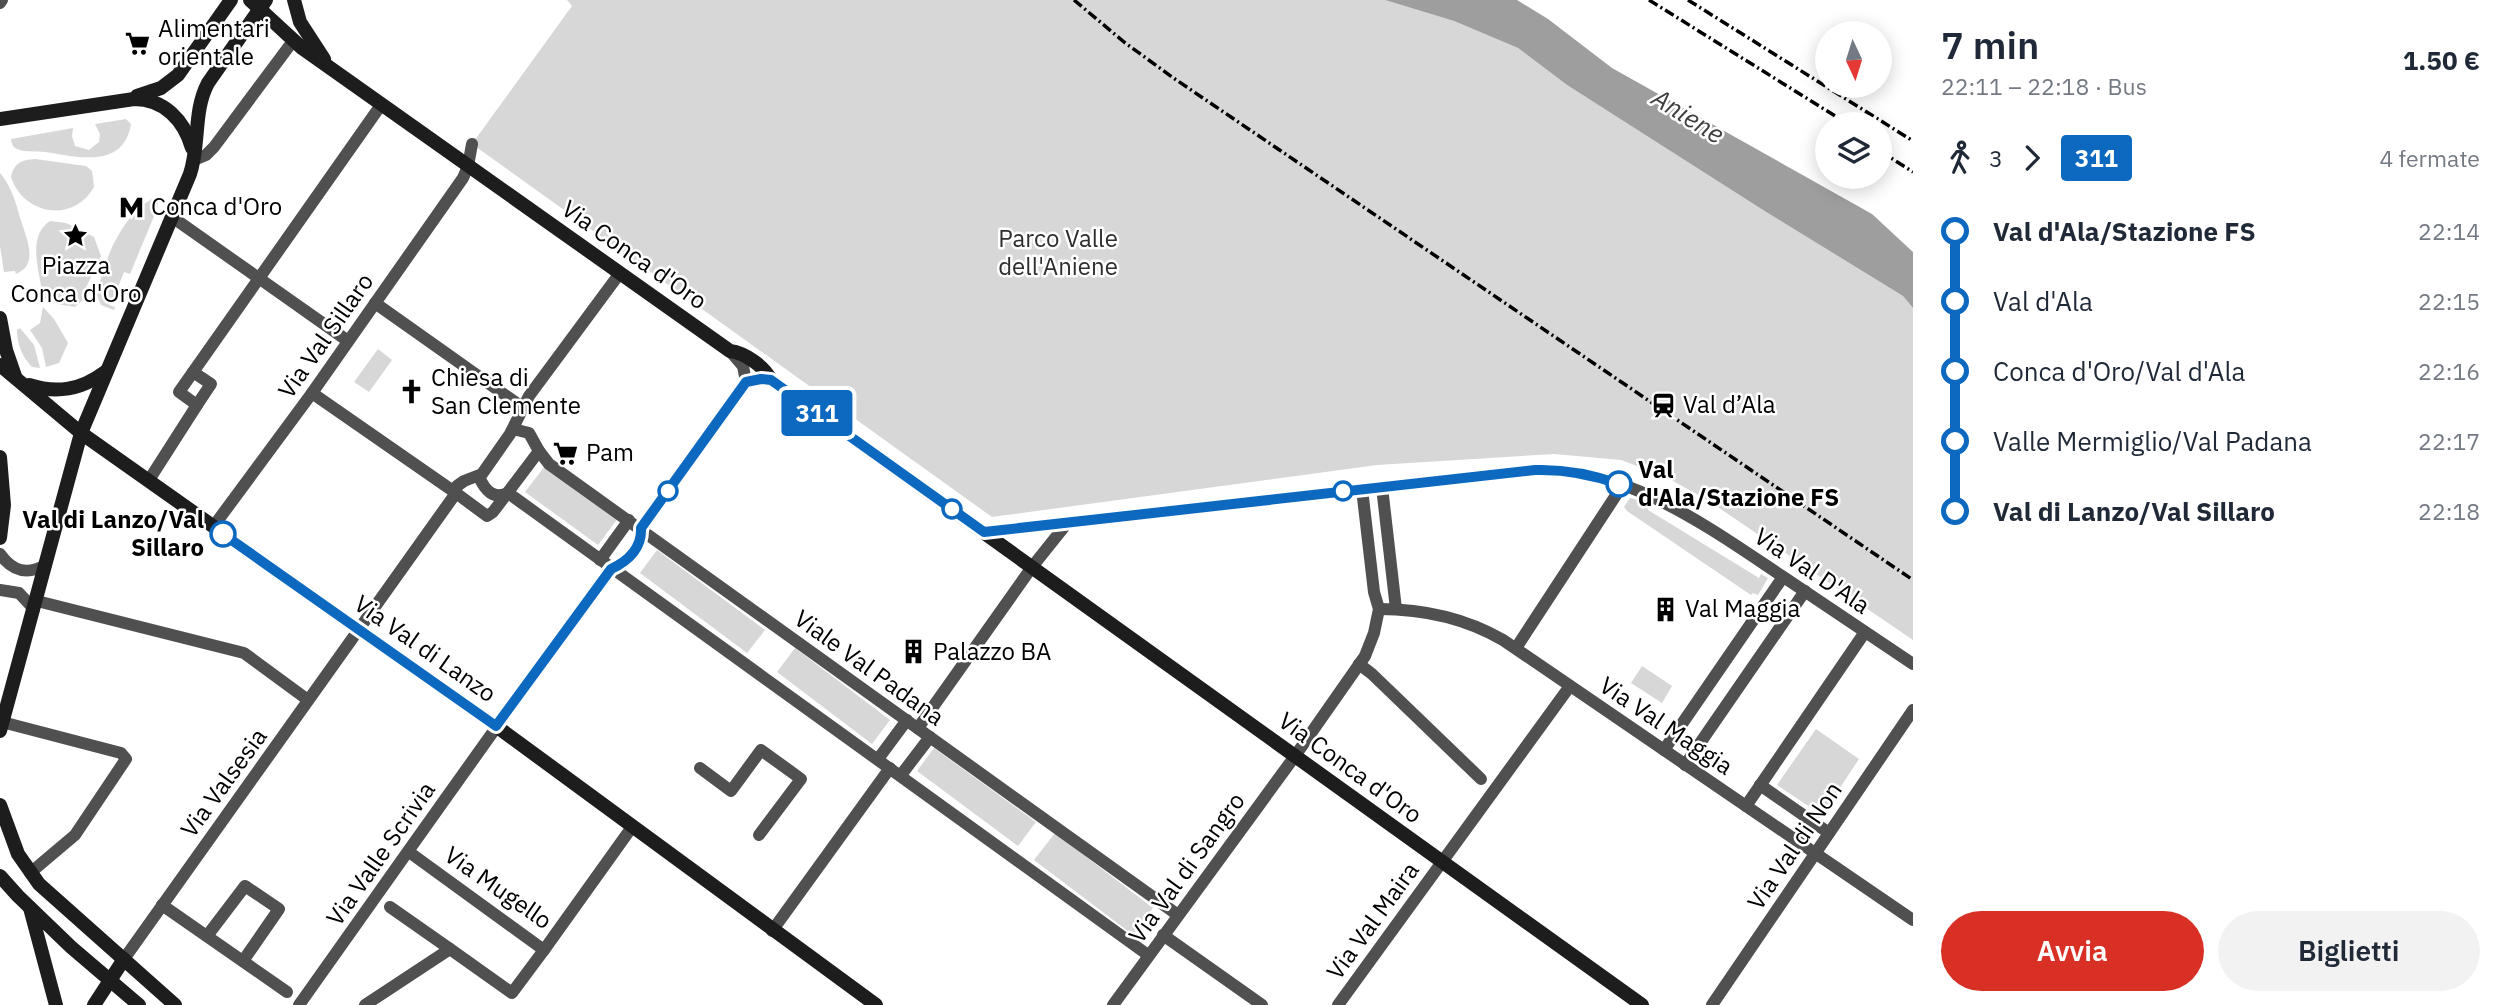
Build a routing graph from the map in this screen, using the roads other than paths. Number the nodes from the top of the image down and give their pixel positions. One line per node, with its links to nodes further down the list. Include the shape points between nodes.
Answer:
1 (231, 0): 6 (street, via 175,78 150,93)
2 (294, 0): 5 (street, via 300,22)
3 (259, 3): 4 (street, Via Conca d'Oro); 10 (street, via 204,91)
4 (293, 41): 5 (street, Via Conca d'Oro); 10 (street, via 214,147)
5 (326, 64): 7 (street, Via Conca d'Oro)
6 (108, 103): 8 (street); 10 (street, via 142,99 166,109 186,131)
7 (382, 105): 11 (street, Via Conca d'Oro); 14 (street)
8 (4, 120)
9 (472, 144): 11 (street)
10 (194, 160): 12 (street)
11 (468, 166): 13 (street, Via Conca d'Oro); 15 (street, Via Val Sillaro)
12 (172, 217): 14 (street); 20 (street)
13 (620, 273): 18 (street, Via Conca d'Oro); 27 (street)
14 (258, 277): 17 (street); 21 (street)
15 (375, 303): 17 (street, Via Val Sillaro); 27 (street)
16 (0, 318): 22 (street)
17 (348, 341): 25 (street, Via Val Sillaro)
18 (730, 351): 23 (street, Via Conca d'Oro, via 759,366); 24 (street, via 743,366)
19 (0, 365): 22 (street, Via Val di Lanzo)
20 (105, 372): 22 (street, via 64,390 44,390); 29 (street)
21 (193, 372): 26 (street, via 179,392); 26 (street, via 211,384)
22 (18, 380): 29 (street, Via Val di Lanzo)
23 (771, 380): 24 (street); 43 (street, Via Conca d'Oro)
24 (746, 382): 42 (street, Via Valle Scrivia)
25 (312, 393): 37 (street); 41 (street, Via Val Sillaro)
26 (197, 405): 33 (street)
27 (522, 407): 28 (street)
28 (513, 429): 30 (street, Viale Val Padana, via 529,433); 32 (street)
29 (81, 433): 33 (street, Via Val di Lanzo); 47 (street)
30 (539, 451): 38 (street); 39 (street, Viale Val Padana, via 550,464)
31 (0, 457): 44 (street, via 4,500)
32 (479, 477): 37 (street, via 461,483); 38 (street, via 492,495)
33 (149, 480): 41 (street, Via Val di Lanzo)
34 (1622, 486): 35 (street, Via Val D'Ala, via 1591,475 1544,470); 50 (street, Via Val D'Ala, via 1682,513); 58 (street)
35 (1382, 487): 36 (street, Via Val D'Ala); 55 (street)
36 (1362, 489): 40 (street, Via Val D'Ala); 54 (street)
37 (456, 493): 38 (street, via 487,516); 56 (street, Via Valsesia)
38 (508, 493): 46 (street)
39 (629, 520): 42 (street, Viale Val Padana); 46 (street)
40 (1068, 522): 43 (street, Via Val D'Ala); 48 (street)
41 (213, 527): 56 (street, Via Val di Lanzo)
42 (641, 528): 49 (street, Via Valle Scrivia, via 635,551); 64 (street, Viale Val Padana)
43 (984, 532): 48 (street, Via Conca d'Oro)
44 (0, 538)
45 (0, 554): 47 (street, via 23,572)
46 (600, 560): 49 (street)
47 (46, 565): 53 (street)
48 (1032, 567): 67 (street); 70 (street, Via Conca d'Oro)
49 (611, 569): 65 (street, Via Valle Scrivia); 71 (street)
50 (1783, 577): 52 (street, Via Val D'Ala); 69 (street)
51 (0, 590): 53 (street, via 19,593)
52 (1805, 591): 57 (street, Via Val D'Ala); 72 (street)
53 (35, 605): 62 (street, via 244,653); 66 (street)
54 (1379, 609): 55 (street, Via Val Maggia); 59 (street, Via Val di Sangro, via 1374,633)
55 (1396, 609): 58 (street, Via Val Maggia, via 1465,621)
56 (359, 631): 62 (street, Via Valsesia); 65 (street, Via Val di Lanzo)
57 (1865, 632): 60 (street, Via Val D'Ala); 77 (street)
58 (1516, 648): 61 (street, Via Val Maggia)
59 (1359, 664): 70 (street, Via Val di Sangro); 76 (street)
60 (1913, 664)
61 (1570, 686): 69 (street, Via Val Maggia); 85 (street, Via Val Maira)
62 (309, 700): 88 (street, Via Valsesia)
63 (1913, 710): 81 (street, Via Val di Non)
64 (906, 720): 67 (street, Viale Val Padana); 71 (street)
65 (496, 726): 80 (street, Via Val di Lanzo); 83 (street, Via Valle Scrivia)
66 (1, 727): 86 (street, via 121,753 126,759 75,835)
67 (918, 728): 68 (street, Viale Val Padana)
68 (930, 737): 75 (street); 91 (street, Viale Val Padana)
69 (1664, 750): 72 (street, Via Val Maggia)
70 (1295, 756): 85 (street, Via Conca d'Oro); 91 (street, Via Val di Sangro)
71 (878, 759): 74 (street)
72 (1685, 765): 79 (street, Via Val Maggia)
73 (700, 768): 82 (street, via 731,791 761,750 801,779)
74 (890, 768): 75 (street); 93 (street)
75 (901, 775): 98 (street)
76 (1481, 779)
77 (1760, 786): 79 (street); 81 (street)
78 (0, 805): 86 (street, via 13,844)
79 (1746, 806): 84 (street, Via Val Maggia)
80 (632, 827): 93 (street, Via Val di Lanzo); 97 (street, Via Mugello)
81 (1829, 833): 84 (street, Via Val di Non)
82 (759, 835)
83 (409, 852): 97 (street, Via Mugello); 108 (street, Via Valle Scrivia)
84 (1815, 854): 92 (street, Via Val Maggia); 115 (street, Via Val di Non)
85 (1441, 861): 113 (street, Via Val Maira); 114 (street, Via Conca d'Oro)
86 (30, 873): 99 (street)
87 (0, 876): 89 (street)
88 (162, 905): 95 (street); 99 (street, Via Valsesia)
89 (29, 906): 101 (street); 104 (street)
90 (390, 907): 96 (street)
91 (1178, 915): 94 (street, Via Val di Sangro)
92 (1913, 920)
93 (772, 930): 110 (street, Via Val di Lanzo)
94 (1163, 935): 98 (street, Via Val di Sangro); 112 (street)
95 (207, 936): 100 (street); 100 (street, via 245,886 279,909)
96 (450, 949): 97 (street, via 512,993); 109 (street)
97 (544, 950)
98 (1148, 955): 111 (street, Via Val di Sangro)
99 (124, 960): 101 (street); 107 (street)
100 (243, 961): 102 (street)
101 (111, 981): 103 (street); 105 (street)
102 (286, 992)
103 (121, 1000): 106 (street)
104 (56, 1005)
105 (94, 1005)
106 (139, 1005)
107 (175, 1005)
108 (299, 1005)
109 (365, 1005)
110 (876, 1005)
111 (1113, 1005)
112 (1262, 1005)
113 (1338, 1005)
114 (1642, 1005)
115 (1712, 1005)

